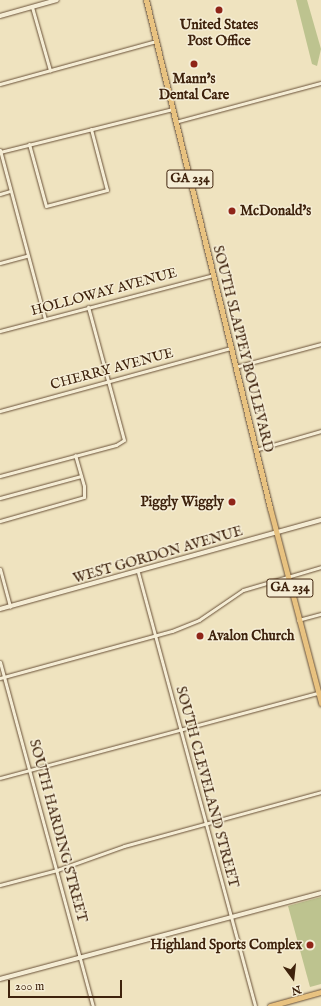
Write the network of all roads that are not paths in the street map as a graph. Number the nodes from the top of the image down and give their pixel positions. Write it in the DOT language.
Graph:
graph roads {
  1 [pos="57,0"];
  2 [pos="146,0"];
  3 [pos="32,7"];
  4 [pos="0,16"];
  5 [pos="156,41"];
  6 [pos="50,70"];
  7 [pos="321,83"];
  8 [pos="0,84"];
  9 [pos="172,109"];
  10 [pos="176,122"];
  11 [pos="91,129"];
  12 [pos="30,144"];
  13 [pos="0,152"];
  14 [pos="10,191"];
  15 [pos="0,194"];
  16 [pos="27,256"];
  17 [pos="0,263"];
  18 [pos="213,275"];
  19 [pos="88,307"];
  20 [pos="45,319"];
  21 [pos="0,331"];
  22 [pos="321,344"];
  23 [pos="231,348"];
  24 [pos="235,367"];
  25 [pos="108,381"];
  26 [pos="0,411"];
  27 [pos="321,431"];
  28 [pos="256,450"];
  29 [pos="75,455"];
  30 [pos="0,476"];
  31 [pos="81,476"];
  32 [pos="0,498"];
  33 [pos="321,520"];
  34 [pos="0,521"];
  35 [pos="276,533"];
  36 [pos="321,567"];
  37 [pos="0,569"];
  38 [pos="138,572"];
  39 [pos="287,576"];
  40 [pos="10,607"];
  41 [pos="0,610"];
  42 [pos="321,614"];
  43 [pos="298,620"];
  44 [pos="156,636"];
  45 [pos="0,662"];
  46 [pos="4,677"];
  47 [pos="0,678"];
  48 [pos="318,693"];
  49 [pos="321,703"];
  50 [pos="180,730"];
  51 [pos="30,769"];
  52 [pos="0,778"];
  53 [pos="321,792"];
  54 [pos="204,823"];
  55 [pos="57,870"];
  56 [pos="0,885"];
  57 [pos="321,892"];
  58 [pos="231,917"];
  59 [pos="80,958"];
  60 [pos="0,979"];
  61 [pos="321,992"];
  62 [pos="93,1006"];
  63 [pos="256,1006"];
  64 [pos="270,1006"];
  1 -- 3 [label="street"];
  2 -- 5 [label="main road, SOUTH SLAPPEY BOULEVARD / GA 234"];
  3 -- 4 [label="street"];
  3 -- 6 [label="street"];
  5 -- 6 [label="street"];
  5 -- 9 [label="main road, SOUTH SLAPPEY BOULEVARD / GA 234"];
  6 -- 8 [label="street"];
  7 -- 10 [label="street"];
  9 -- 10 [label="main road, SOUTH SLAPPEY BOULEVARD / GA 234"];
  9 -- 11 [label="street"];
  10 -- 18 [label="main road, SOUTH SLAPPEY BOULEVARD / GA 234"];
  11 -- 12 [label="street"];
  11 -- 12 [label="street"];
  12 -- 13 [label="street"];
  13 -- 14 [label="street"];
  14 -- 15 [label="street"];
  14 -- 16 [label="street"];
  16 -- 17 [label="street"];
  16 -- 20 [label="street"];
  18 -- 19 [label="street, HOLLOWAY AVENUE"];
  18 -- 23 [label="main road, SOUTH SLAPPEY BOULEVARD / GA 234"];
  19 -- 20 [label="street, HOLLOWAY AVENUE"];
  19 -- 25 [label="street"];
  20 -- 21 [label="street, HOLLOWAY AVENUE"];
  22 -- 24 [label="street"];
  23 -- 24 [label="main road, SOUTH SLAPPEY BOULEVARD / GA 234"];
  23 -- 25 [label="street, CHERRY AVENUE"];
  24 -- 28 [label="main road, SOUTH SLAPPEY BOULEVARD / GA 234"];
  25 -- 26 [label="street, CHERRY AVENUE"];
  25 -- 29 [label="street"];
  27 -- 28 [label="street"];
  28 -- 35 [label="main road, SOUTH SLAPPEY BOULEVARD / GA 234"];
  29 -- 30 [label="street"];
  29 -- 31 [label="street"];
  31 -- 32 [label="street"];
  31 -- 34 [label="street"];
  33 -- 35 [label="street, WEST GORDON AVENUE"];
  35 -- 38 [label="street, WEST GORDON AVENUE"];
  35 -- 39 [label="main road, SOUTH SLAPPEY BOULEVARD / GA 234"];
  36 -- 39 [label="street"];
  37 -- 40 [label="street"];
  38 -- 40 [label="street, WEST GORDON AVENUE"];
  38 -- 44 [label="street, SOUTH CLEVELAND STREET"];
  39 -- 43 [label="main road, SOUTH SLAPPEY BOULEVARD / GA 234"];
  39 -- 44 [label="street"];
  40 -- 41 [label="street, WEST GORDON AVENUE"];
  42 -- 43 [label="street"];
  43 -- 48 [label="main road, SOUTH SLAPPEY BOULEVARD / GA 234"];
  44 -- 46 [label="street"];
  44 -- 50 [label="street, SOUTH CLEVELAND STREET"];
  45 -- 46 [label="street, SOUTH HARDING STREET"];
  46 -- 47 [label="street"];
  46 -- 51 [label="street, SOUTH HARDING STREET"];
  48 -- 49 [label="main road, SOUTH SLAPPEY BOULEVARD / GA 234"];
  48 -- 50 [label="street"];
  50 -- 51 [label="street"];
  50 -- 54 [label="street, SOUTH CLEVELAND STREET"];
  51 -- 52 [label="street"];
  51 -- 55 [label="street, SOUTH HARDING STREET"];
  53 -- 54 [label="street"];
  54 -- 55 [label="street"];
  54 -- 58 [label="street, SOUTH CLEVELAND STREET"];
  55 -- 56 [label="street"];
  55 -- 59 [label="street, SOUTH HARDING STREET"];
  57 -- 58 [label="street"];
  58 -- 59 [label="street"];
  58 -- 63 [label="street, SOUTH CLEVELAND STREET"];
  59 -- 60 [label="street"];
  59 -- 62 [label="street, SOUTH HARDING STREET"];
  61 -- 64 [label="main road"];
}
